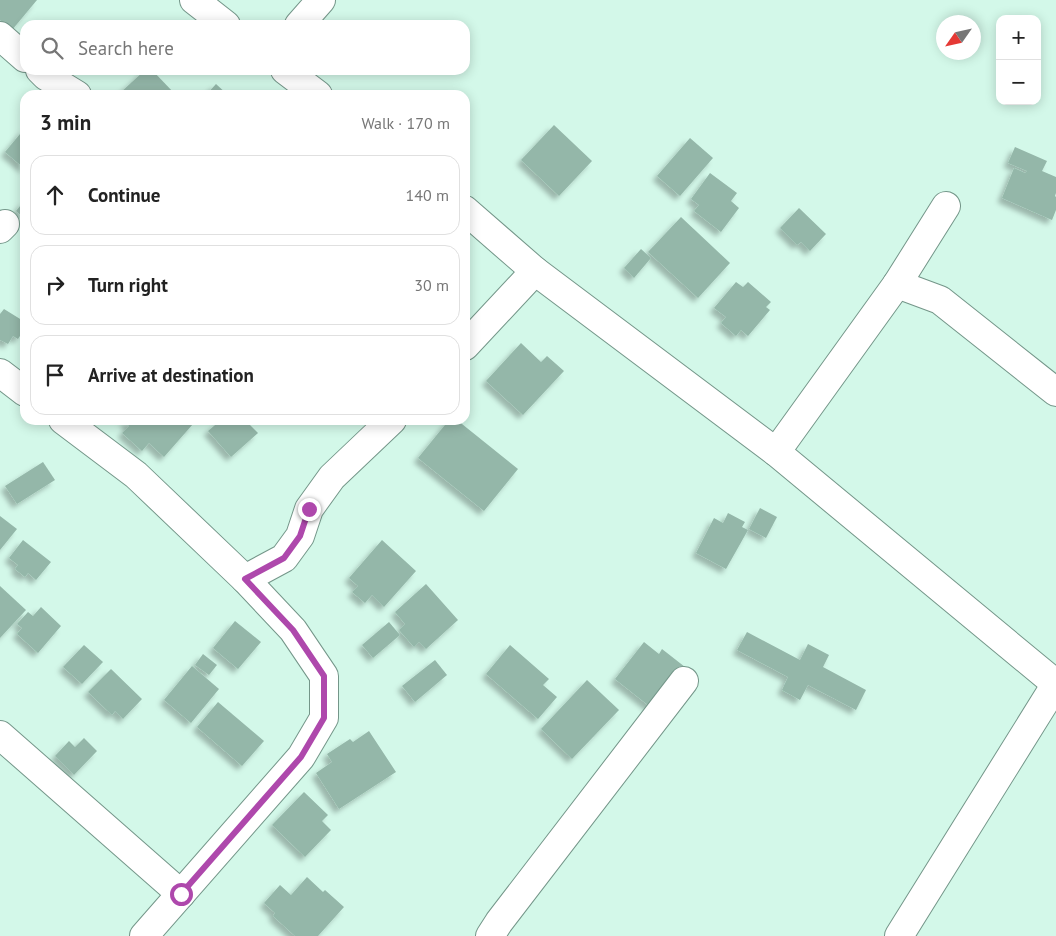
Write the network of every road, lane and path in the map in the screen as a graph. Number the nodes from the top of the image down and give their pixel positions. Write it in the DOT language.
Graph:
graph roads {
  1 [pos="194,0"];
  2 [pos="321,0"];
  3 [pos="220,20"];
  4 [pos="303,20"];
  5 [pos="0,36"];
  6 [pos="20,54"];
  7 [pos="45,75"];
  8 [pos="292,75"];
  9 [pos="69,90"];
  10 [pos="311,90"];
  11 [pos="946,206"];
  12 [pos="470,214"];
  13 [pos="535,272"];
  14 [pos="897,284"];
  15 [pos="470,341"];
  16 [pos="0,373"];
  17 [pos="20,388"];
  18 [pos="1056,392"];
  19 [pos="70,425"];
  20 [pos="387,425"];
  21 [pos="776,452"];
  22 [pos="245,579"];
  23 [pos="684,681"];
  24 [pos="1056,684"];
  25 [pos="0,735"];
  26 [pos="181,894"];
  27 [pos="144,936"];
  28 [pos="490,936"];
  29 [pos="899,936"];
  1 -- 3 [label="street"];
  2 -- 4 [label="street"];
  5 -- 6 [label="street"];
  7 -- 9 [label="street"];
  8 -- 10 [label="street"];
  11 -- 14 [label="street"];
  12 -- 13 [label="street"];
  13 -- 15 [label="street"];
  13 -- 21 [label="street"];
  14 -- 18 [label="street"];
  14 -- 21 [label="street"];
  16 -- 17 [label="street"];
  19 -- 22 [label="street"];
  20 -- 22 [label="street"];
  21 -- 24 [label="street"];
  22 -- 26 [label="street"];
  23 -- 28 [label="street"];
  24 -- 29 [label="street"];
  25 -- 26 [label="street"];
  26 -- 27 [label="street"];
}
